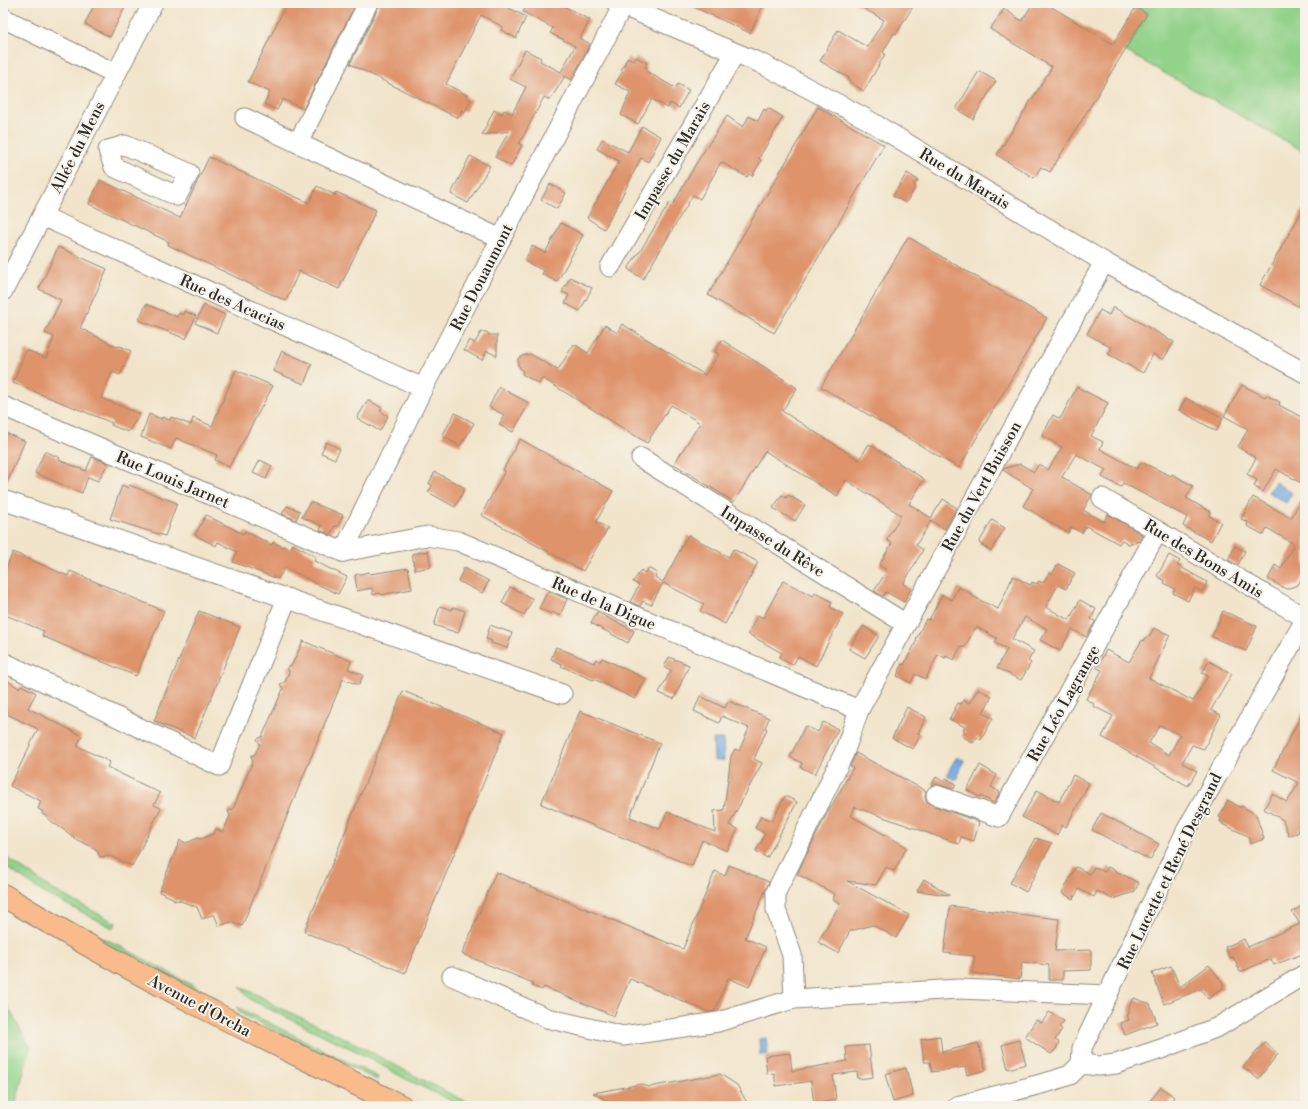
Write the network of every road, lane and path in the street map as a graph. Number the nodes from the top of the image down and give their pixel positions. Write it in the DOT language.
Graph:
graph roads {
  1 [pos="153,3"];
  2 [pos="368,3"];
  3 [pos="620,4"];
  4 [pos="3,18"];
  5 [pos="735,53"];
  6 [pos="116,74"];
  7 [pos="245,118"];
  8 [pos="82,137"];
  9 [pos="298,143"];
  10 [pos="108,150"];
  11 [pos="42,216"];
  12 [pos="501,239"];
  13 [pos="1104,262"];
  14 [pos="610,267"];
  15 [pos="3,291"];
  16 [pos="1305,373"];
  17 [pos="423,388"];
  18 [pos="3,406"];
  19 [pos="640,458"];
  20 [pos="1102,498"];
  21 [pos="3,500"];
  22 [pos="1158,531"];
  23 [pos="342,552"];
  24 [pos="287,598"];
  25 [pos="1305,619"];
  26 [pos="906,624"];
  27 [pos="3,662"];
  28 [pos="562,694"];
  29 [pos="859,710"];
  30 [pos="936,795"];
  31 [pos="3,895"];
  32 [pos="1305,974"];
  33 [pos="452,976"];
  34 [pos="1108,995"];
  35 [pos="794,998"];
  36 [pos="1081,1064"];
  37 [pos="401,1106"];
  38 [pos="957,1106"];
  1 -- 6 [label="street, Allée du Mens"];
  2 -- 9 [label="street"];
  3 -- 5 [label="street, Rue du Marais"];
  3 -- 12 [label="street, Rue Douaumont"];
  4 -- 6 [label="street"];
  5 -- 13 [label="street, Rue du Marais"];
  5 -- 14 [label="street, Impasse du Marais"];
  6 -- 8 [label="street, Allée du Mens"];
  7 -- 9 [label="street"];
  8 -- 10 [label="street"];
  8 -- 11 [label="street, Allée du Mens"];
  9 -- 12 [label="street"];
  11 -- 15 [label="street, Allée du Mens"];
  11 -- 17 [label="street, Rue des Acacias"];
  12 -- 17 [label="street, Rue Douaumont"];
  13 -- 16 [label="street, Rue du Marais"];
  13 -- 26 [label="street, Rue du Vert Buisson"];
  17 -- 23 [label="street, Rue Douaumont"];
  18 -- 23 [label="street, Rue Louis Jarnet"];
  19 -- 26 [label="street, Impasse du Rêve"];
  20 -- 22 [label="street, Rue des Bons Amis"];
  21 -- 24 [label="street"];
  22 -- 25 [label="street, Rue des Bons Amis"];
  22 -- 30 [label="street, Rue Léo Lagrange"];
  23 -- 29 [label="street, Rue de la Digue"];
  24 -- 27 [label="street"];
  24 -- 28 [label="street"];
  25 -- 34 [label="street, Rue Lucette et René Desgrand"];
  26 -- 29 [label="street, Rue du Vert Buisson"];
  29 -- 35 [label="street, Rue du Vert Buisson"];
  31 -- 37 [label="main road, Avenue d'Orcha"];
  32 -- 36 [label="street"];
  33 -- 35 [label="street"];
  34 -- 35 [label="street"];
  34 -- 36 [label="street, Rue Lucette et René Desgrand"];
  36 -- 38 [label="street"];
}
